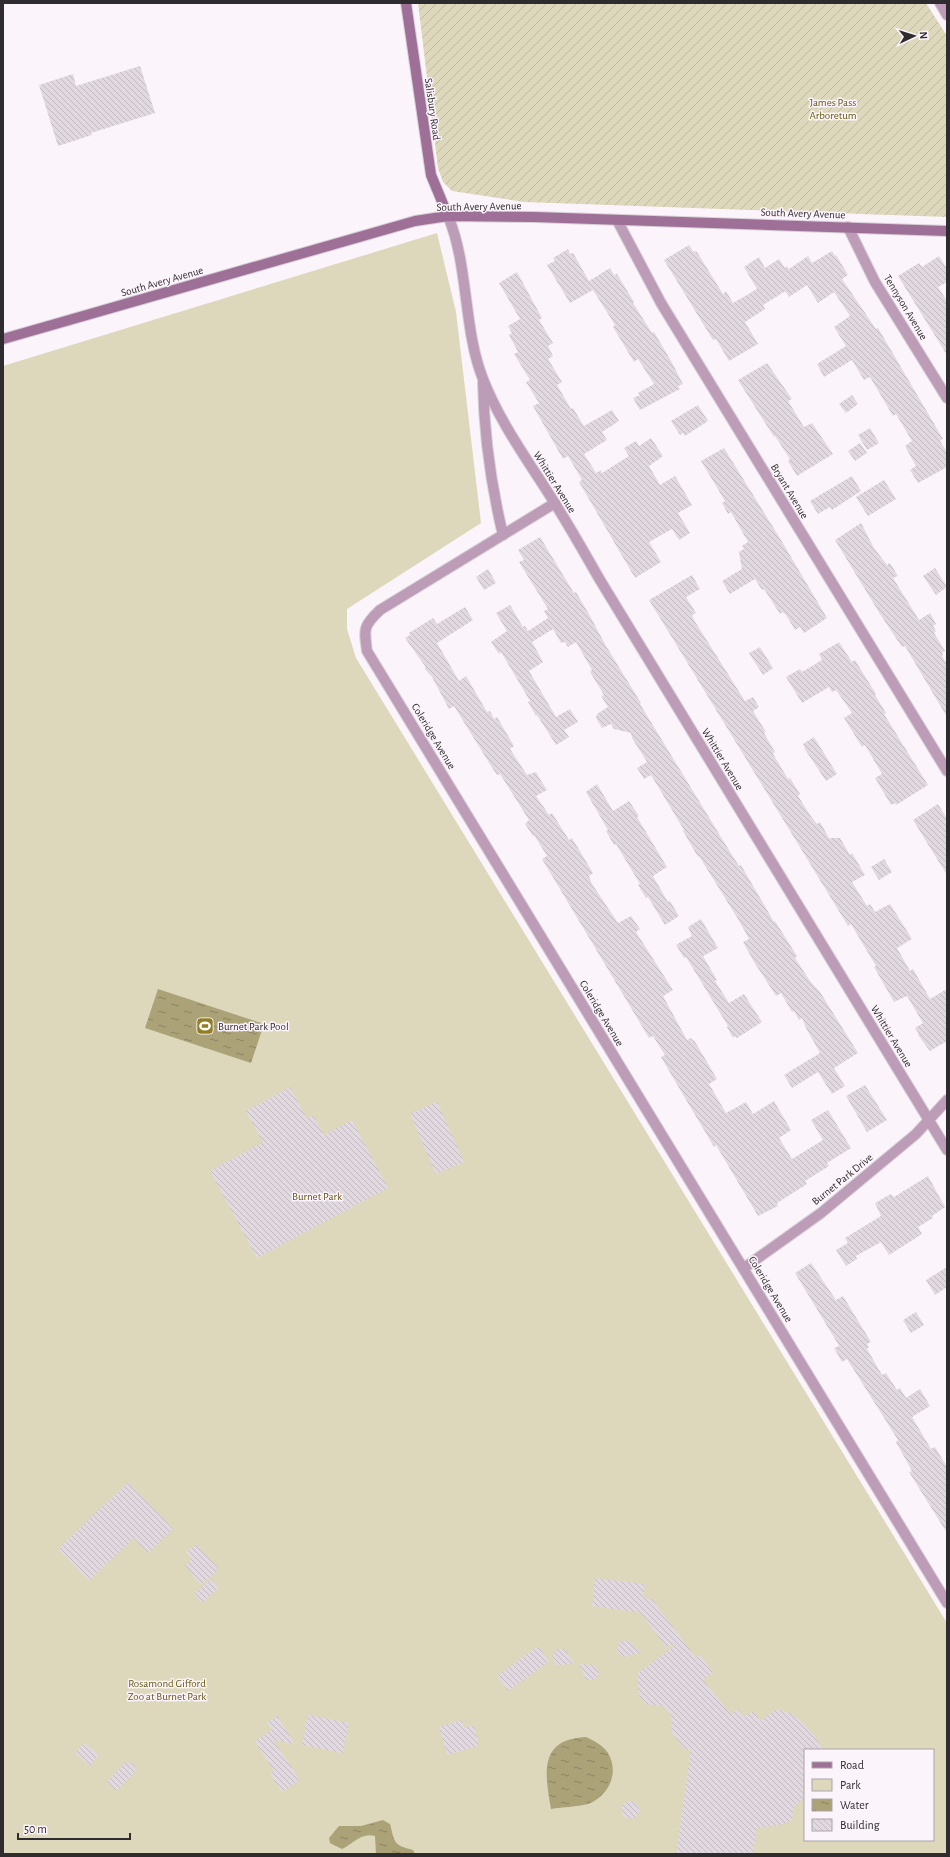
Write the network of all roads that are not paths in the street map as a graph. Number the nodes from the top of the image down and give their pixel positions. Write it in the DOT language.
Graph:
graph roads {
  1 [pos="406,3"];
  2 [pos="940,3"];
  3 [pos="947,15"];
  4 [pos="448,216"];
  5 [pos="617,220"];
  6 [pos="848,226"];
  7 [pos="947,231"];
  8 [pos="3,339"];
  9 [pos="482,379"];
  10 [pos="947,398"];
  11 [pos="555,503"];
  12 [pos="503,535"];
  13 [pos="947,771"];
  14 [pos="947,1100"];
  15 [pos="929,1120"];
  16 [pos="947,1150"];
  17 [pos="744,1268"];
  18 [pos="947,1603"];
  1 -- 4 [label="street, Salisbury Road"];
  2 -- 3 [label="street"];
  4 -- 5 [label="street, South Avery Avenue"];
  4 -- 8 [label="street, South Avery Avenue"];
  4 -- 9 [label="street, Whittier Avenue"];
  5 -- 6 [label="street, South Avery Avenue"];
  5 -- 13 [label="street, Bryant Avenue"];
  6 -- 7 [label="street, South Avery Avenue"];
  6 -- 10 [label="street, Tennyson Avenue"];
  9 -- 11 [label="street, Whittier Avenue"];
  9 -- 12 [label="street, Whittier Avenue"];
  11 -- 12 [label="street, Coleridge Avenue"];
  11 -- 15 [label="street, Whittier Avenue"];
  12 -- 17 [label="street, Coleridge Avenue"];
  14 -- 15 [label="street, Burnet Park Drive"];
  15 -- 16 [label="street, Whittier Avenue"];
  15 -- 17 [label="street, Burnet Park Drive"];
  17 -- 18 [label="street, Coleridge Avenue"];
}
